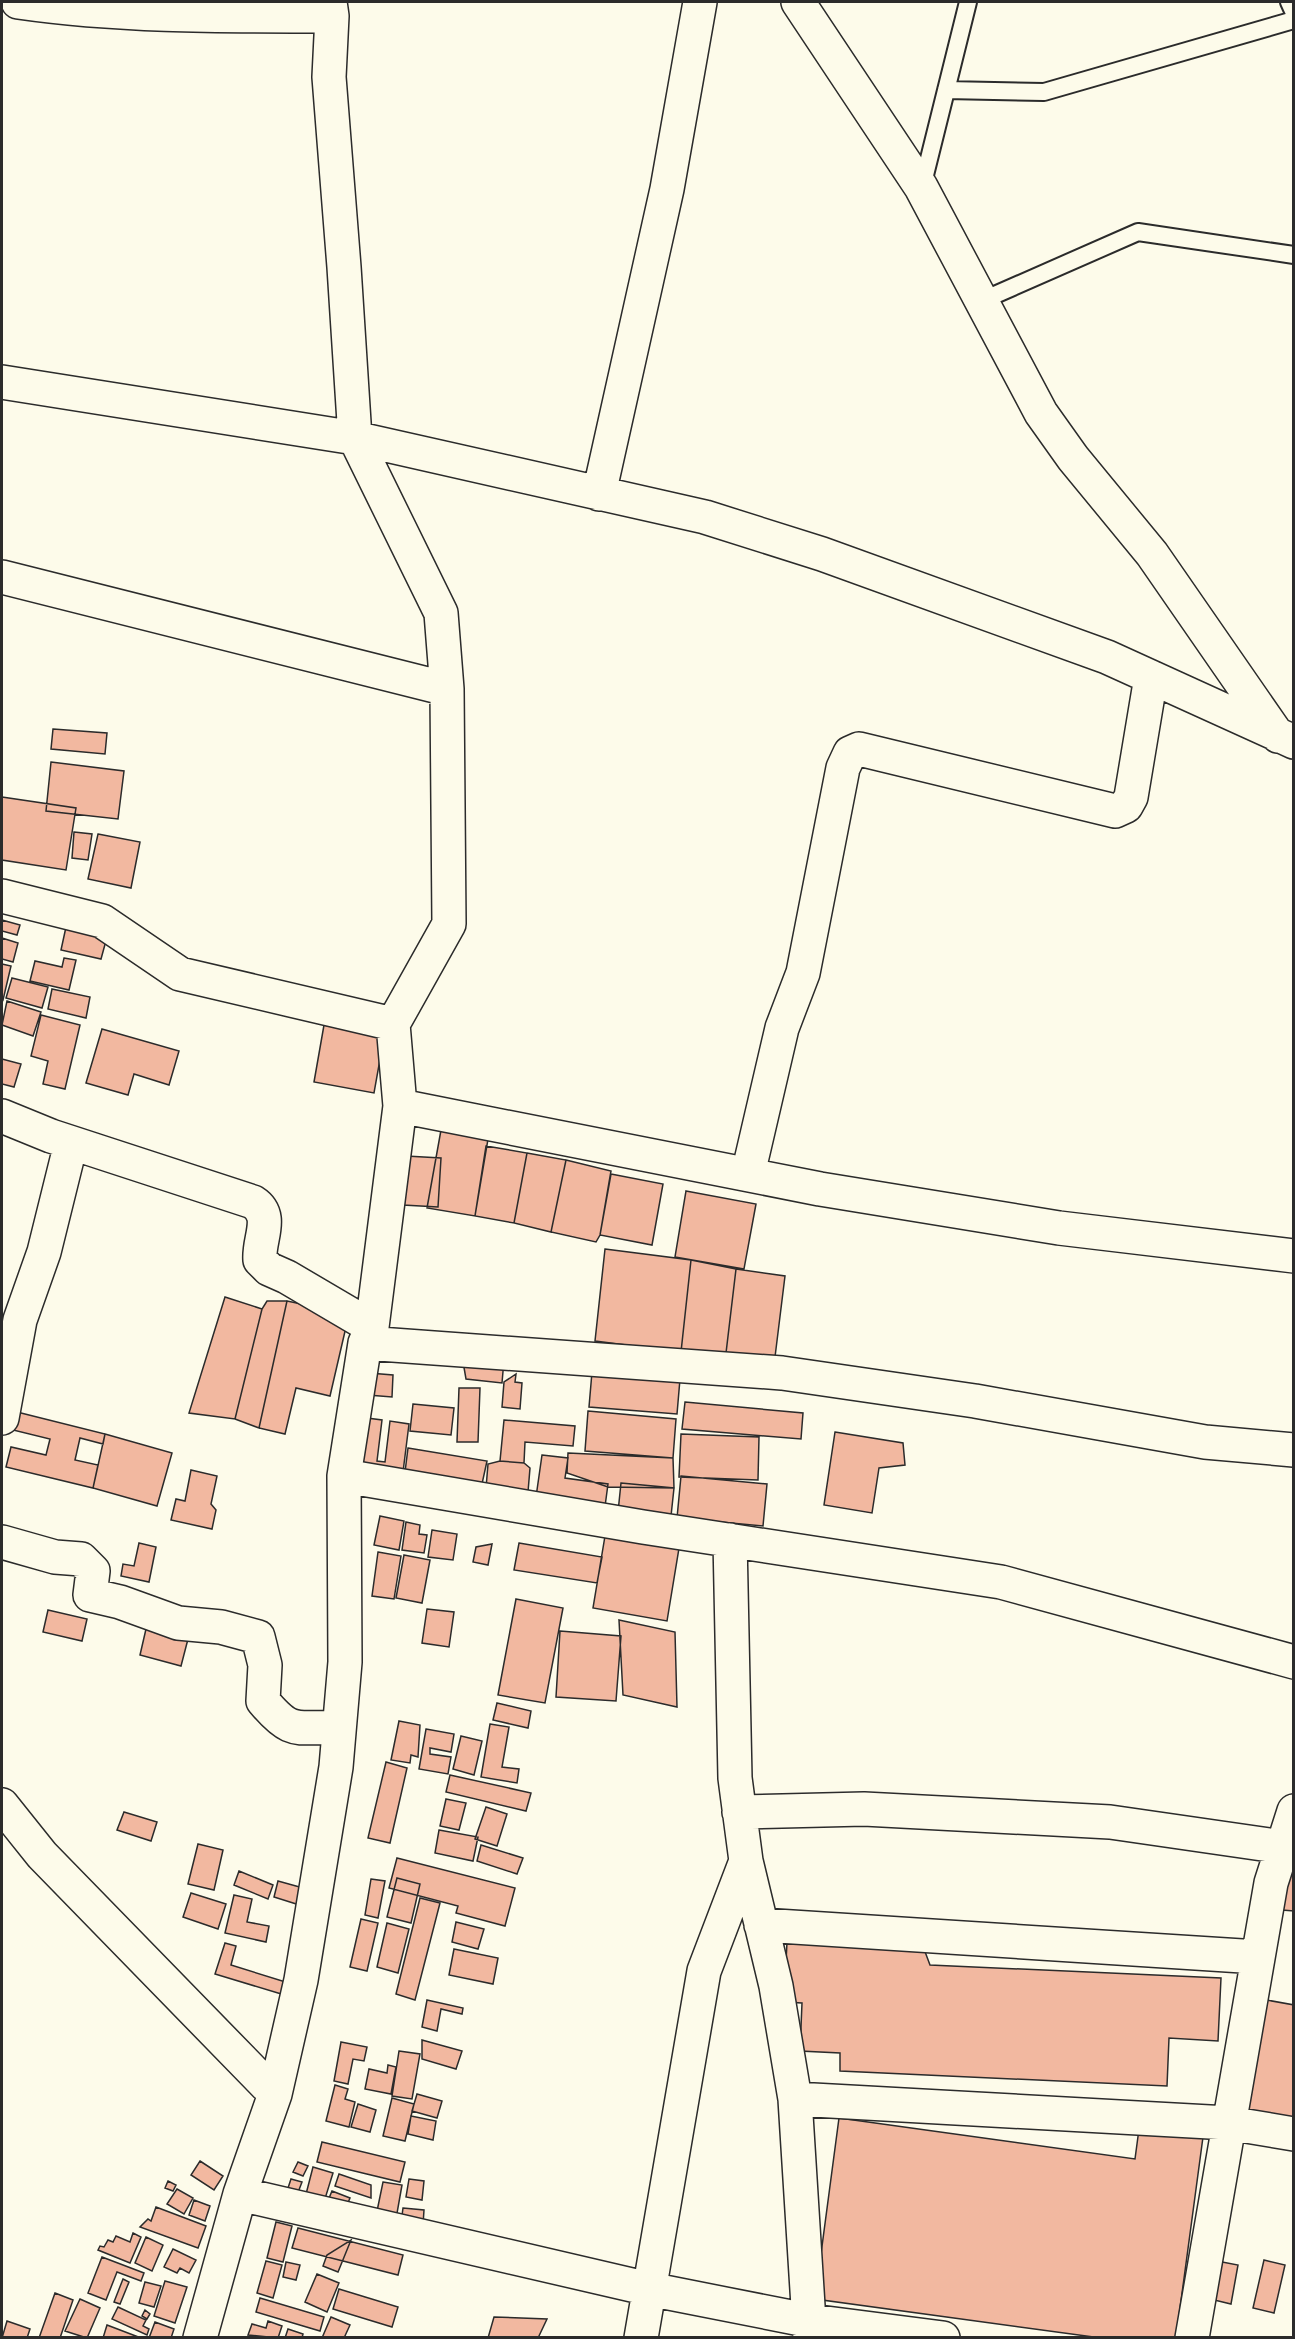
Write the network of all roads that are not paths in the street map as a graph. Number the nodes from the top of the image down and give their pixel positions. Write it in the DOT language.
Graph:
graph roads {
  1 [pos="18,2"];
  2 [pos="700,2"];
  3 [pos="798,2"];
  4 [pos="968,2"];
  5 [pos="1289,2"];
  6 [pos="331,9"];
  7 [pos="1293,13"];
  8 [pos="1293,20"];
  9 [pos="946,90"];
  10 [pos="921,188"];
  11 [pos="1293,255"];
  12 [pos="981,301"];
  13 [pos="2,382"];
  14 [pos="355,438"];
  15 [pos="598,494"];
  16 [pos="2,577"];
  17 [pos="1151,677"];
  18 [pos="447,689"];
  19 [pos="1286,740"];
  20 [pos="2,896"];
  21 [pos="393,1024"];
  22 [pos="400,1106"];
  23 [pos="2,1116"];
  24 [pos="71,1143"];
  25 [pos="748,1174"];
  26 [pos="1293,1256"];
  27 [pos="368,1335"];
  28 [pos="2,1418"];
  29 [pos="1293,1450"];
  30 [pos="344,1476"];
  31 [pos="730,1540"];
  32 [pos="2,1542"];
  33 [pos="1293,1662"];
  34 [pos="339,1728"];
  35 [pos="2,1805"];
  36 [pos="1293,1811"];
  37 [pos="739,1812"];
  38 [pos="1283,1847"];
  39 [pos="746,1861"];
  40 [pos="761,1925"];
  41 [pos="1258,1958"];
  42 [pos="275,2094"];
  43 [pos="795,2099"];
  44 [pos="1228,2124"];
  45 [pos="1293,2134"];
  46 [pos="240,2194"];
  47 [pos="649,2289"];
  48 [pos="810,2329"];
  49 [pos="200,2337"];
  50 [pos="641,2337"];
  51 [pos="943,2337"];
  52 [pos="1192,2337"];
  1 -- 6 [label="street"];
  2 -- 15 [label="street"];
  3 -- 10 [label="street"];
  4 -- 9 [label="lane"];
  5 -- 7 [label="lane"];
  6 -- 14 [label="street"];
  8 -- 9 [label="lane"];
  9 -- 10 [label="lane"];
  10 -- 12 [label="street"];
  11 -- 12 [label="lane"];
  12 -- 19 [label="street"];
  13 -- 14 [label="street"];
  14 -- 15 [label="street"];
  14 -- 18 [label="street"];
  15 -- 17 [label="street"];
  16 -- 18 [label="street"];
  17 -- 19 [label="street"];
  17 -- 25 [label="street"];
  18 -- 21 [label="street"];
  20 -- 21 [label="street"];
  21 -- 22 [label="street"];
  22 -- 25 [label="street"];
  22 -- 27 [label="street"];
  23 -- 24 [label="street"];
  24 -- 27 [label="street"];
  24 -- 28 [label="street"];
  25 -- 26 [label="street"];
  27 -- 29 [label="street"];
  27 -- 30 [label="street"];
  30 -- 31 [label="street"];
  30 -- 34 [label="street"];
  31 -- 33 [label="street"];
  31 -- 37 [label="street"];
  32 -- 34 [label="street"];
  34 -- 42 [label="street"];
  35 -- 42 [label="street"];
  36 -- 38 [label="street"];
  37 -- 38 [label="street"];
  37 -- 39 [label="street"];
  38 -- 41 [label="street"];
  39 -- 40 [label="street"];
  39 -- 47 [label="street"];
  40 -- 41 [label="street"];
  40 -- 43 [label="street"];
  41 -- 44 [label="street"];
  42 -- 46 [label="street"];
  43 -- 44 [label="street"];
  43 -- 48 [label="street"];
  44 -- 45 [label="street"];
  44 -- 52 [label="street"];
  46 -- 47 [label="street"];
  46 -- 49 [label="street"];
  47 -- 48 [label="street"];
  47 -- 50 [label="street"];
  48 -- 51 [label="street"];
}
